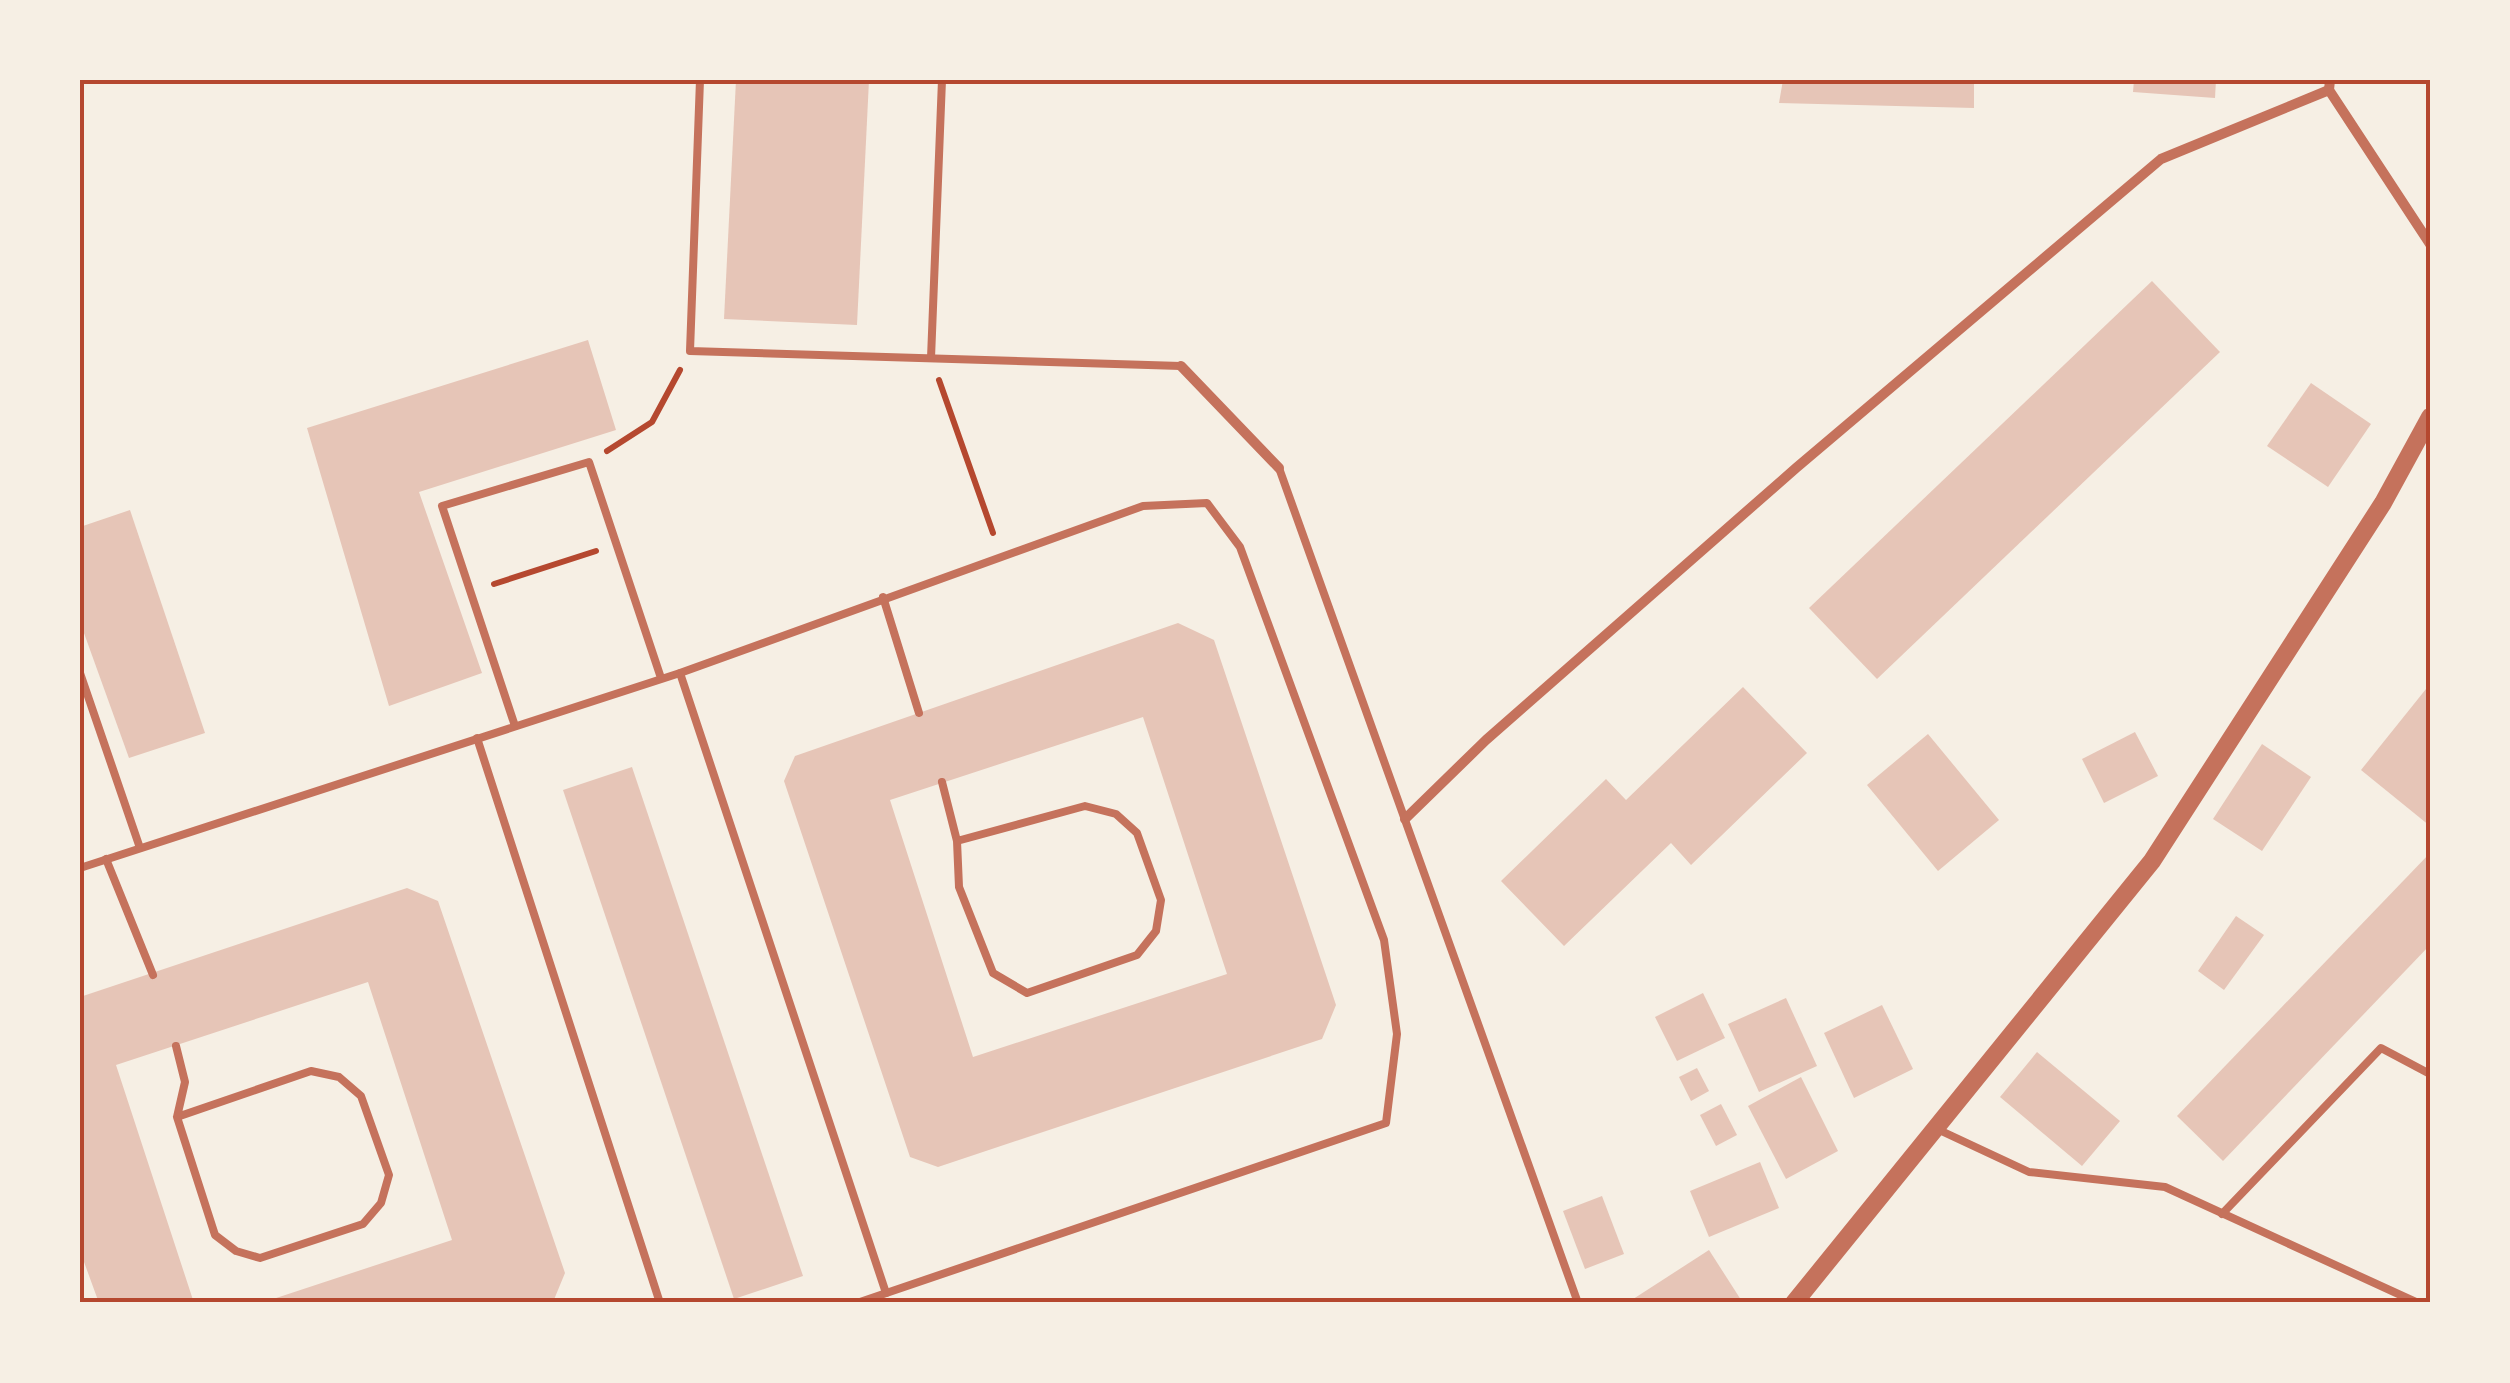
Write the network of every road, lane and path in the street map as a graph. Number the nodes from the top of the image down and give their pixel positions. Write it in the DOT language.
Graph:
graph roads {
  1 [pos="700,80"];
  2 [pos="942,80"];
  3 [pos="2330,85"];
  4 [pos="2430,244"];
  5 [pos="690,351"];
  6 [pos="931,358"];
  7 [pos="1181,366"];
  8 [pos="2430,417"];
  9 [pos="589,462"];
  10 [pos="1279,468"];
  11 [pos="617,544"];
  12 [pos="1002,558"];
  13 [pos="470,591"];
  14 [pos="883,597"];
  15 [pos="680,672"];
  16 [pos="80,673"];
  17 [pos="661,678"];
  18 [pos="919,713"];
  19 [pos="516,726"];
  20 [pos="477,738"];
  21 [pos="942,782"];
  22 [pos="1405,819"];
  23 [pos="957,841"];
  24 [pos="140,848"];
  25 [pos="106,859"];
  26 [pos="80,868"];
  27 [pos="154,975"];
  28 [pos="176,1046"];
  29 [pos="2430,1074"];
  30 [pos="178,1116"];
  31 [pos="1937,1129"];
  32 [pos="2222,1214"];
  33 [pos="886,1293"];
  34 [pos="660,1303"];
  35 [pos="857,1303"];
  36 [pos="1578,1303"];
  37 [pos="1794,1303"];
  38 [pos="2418,1303"];
  1 -- 5 [label="lane"];
  2 -- 6 [label="lane"];
  3 -- 4 [label="street"];
  3 -- 22 [label="street"];
  5 -- 6 [label="lane"];
  5 -- 9 [label="path"];
  6 -- 7 [label="lane"];
  6 -- 12 [label="path"];
  7 -- 10 [label="street"];
  8 -- 31 [label="street"];
  9 -- 11 [label="lane"];
  9 -- 13 [label="lane"];
  10 -- 22 [label="lane"];
  11 -- 13 [label="path"];
  11 -- 17 [label="lane"];
  12 -- 14 [label="lane"];
  12 -- 33 [label="lane"];
  13 -- 19 [label="lane"];
  14 -- 15 [label="lane"];
  14 -- 18 [label="lane"];
  15 -- 17 [label="lane"];
  15 -- 33 [label="lane"];
  16 -- 24 [label="lane"];
  17 -- 19 [label="lane"];
  19 -- 20 [label="lane"];
  20 -- 24 [label="lane"];
  20 -- 34 [label="lane"];
  21 -- 23 [label="lane"];
  22 -- 36 [label="lane"];
  23 -- 23 [label="lane"];
  24 -- 25 [label="lane"];
  25 -- 26 [label="lane"];
  25 -- 27 [label="lane"];
  28 -- 30 [label="lane"];
  29 -- 32 [label="lane"];
  30 -- 30 [label="lane"];
  31 -- 32 [label="lane"];
  31 -- 37 [label="street"];
  32 -- 38 [label="lane"];
  33 -- 35 [label="lane"];
}
